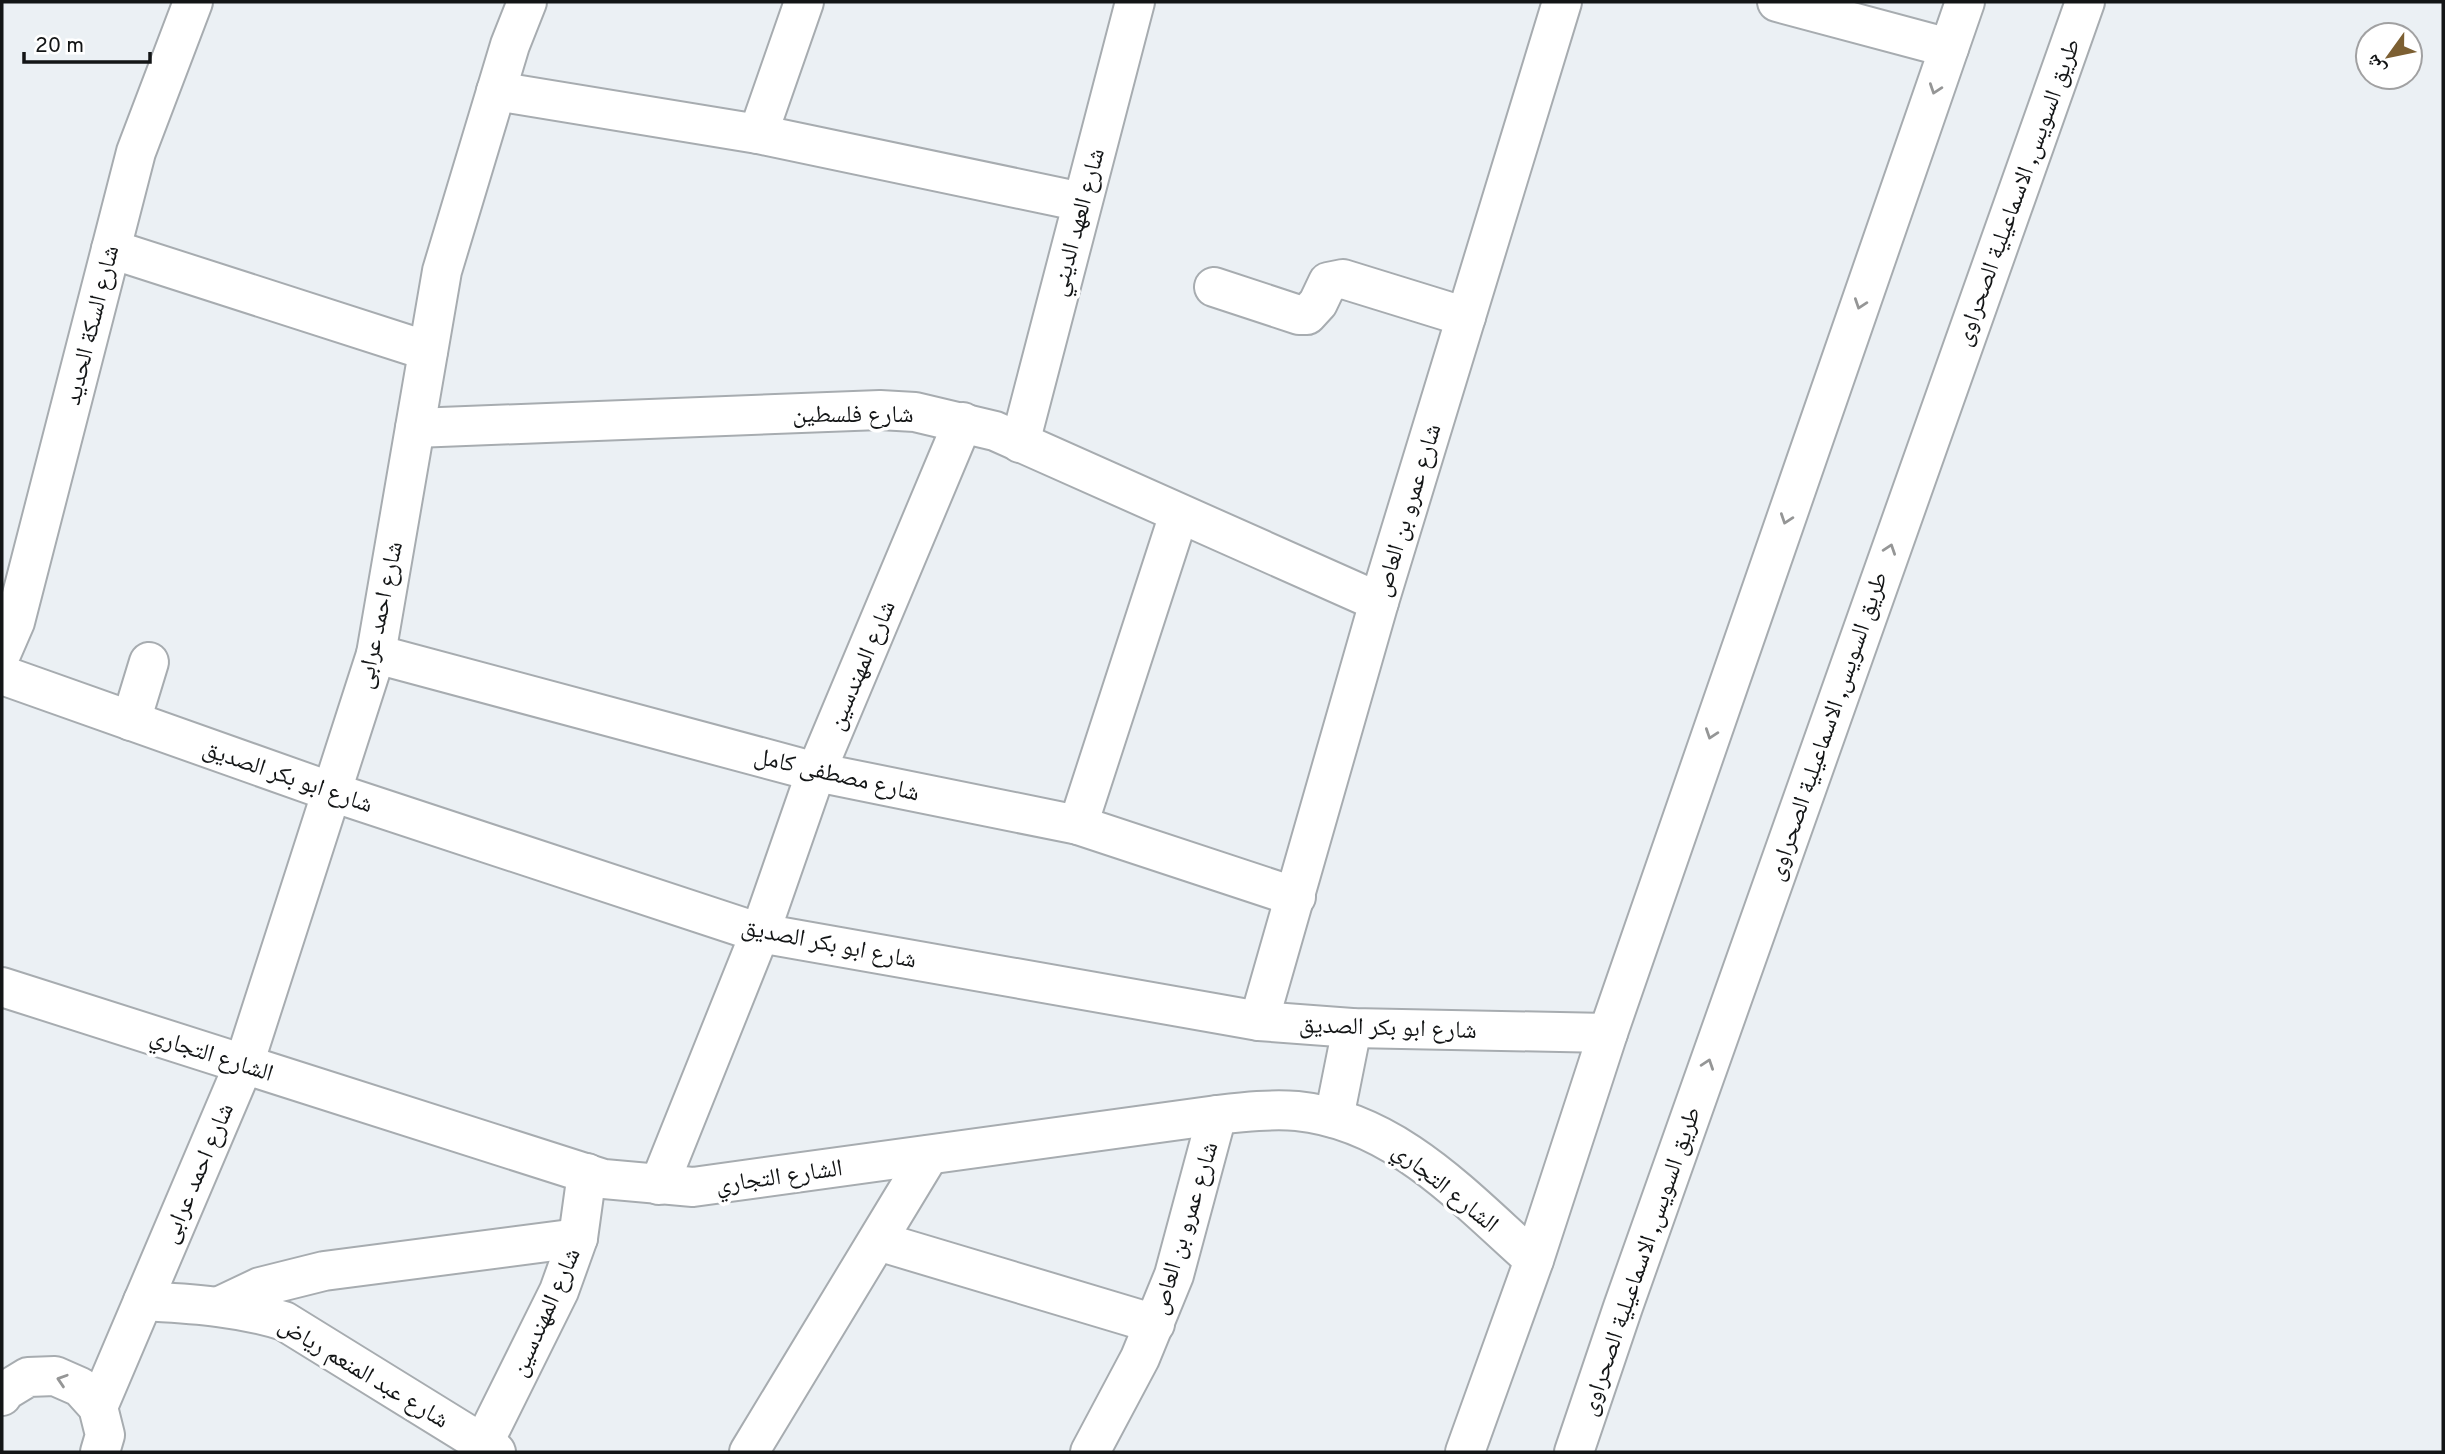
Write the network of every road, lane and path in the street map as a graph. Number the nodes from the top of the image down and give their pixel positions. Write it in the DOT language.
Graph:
graph roads {
  1 [pos="193,2"];
  2 [pos="527,2"];
  3 [pos="804,2"];
  4 [pos="1135,2"];
  5 [pos="1562,2"];
  6 [pos="1777,2"];
  7 [pos="1965,2"];
  8 [pos="2085,2"];
  9 [pos="1949,48"];
  10 [pos="496,91"];
  11 [pos="758,134"];
  12 [pos="1082,202"];
  13 [pos="111,249"];
  14 [pos="1213,287"];
  15 [pos="1466,317"];
  16 [pos="428,351"];
  17 [pos="963,422"];
  18 [pos="415,428"];
  19 [pos="1020,443"];
  20 [pos="1179,514"];
  21 [pos="1379,602"];
  22 [pos="2,652"];
  23 [pos="376,654"];
  24 [pos="149,662"];
  25 [pos="2,675"];
  26 [pos="131,721"];
  27 [pos="816,772"];
  28 [pos="331,792"];
  29 [pos="1078,825"];
  30 [pos="1296,897"];
  31 [pos="760,933"];
  32 [pos="2,987"];
  33 [pos="1259,1021"];
  34 [pos="1352,1028"];
  35 [pos="1608,1033"];
  36 [pos="244,1064"];
  37 [pos="1217,1115"];
  38 [pos="1334,1118"];
  39 [pos="929,1155"];
  40 [pos="587,1173"];
  41 [pos="659,1185"];
  42 [pos="578,1238"];
  43 [pos="878,1241"];
  44 [pos="1534,1260"];
  45 [pos="143,1301"];
  46 [pos="220,1306"];
  47 [pos="1155,1324"];
  48 [pos="2,1396"];
  49 [pos="98,1407"];
  50 [pos="489,1448"];
  51 [pos="100,1452"];
  52 [pos="749,1452"];
  53 [pos="1090,1452"];
  54 [pos="1465,1452"];
  55 [pos="1574,1452"];
  1 -- 13 [label="main road, شارع السكة الحديد"];
  2 -- 10 [label="main road, شارع احمد عرابى"];
  3 -- 11 [label="main road"];
  4 -- 12 [label="main road, شارع العهد الديني"];
  5 -- 15 [label="main road, شارع عمرو بن العاص"];
  6 -- 9 [label="main road"];
  7 -- 9 [label="main road"];
  55 -- 8 [label="main road, طريق السويس, الاسماعيلية الصحراوى, one-way"];
  9 -- 35 [label="main road, one-way"];
  10 -- 11 [label="main road"];
  10 -- 16 [label="main road, شارع احمد عرابى"];
  11 -- 12 [label="main road"];
  12 -- 19 [label="main road, شارع العهد الديني"];
  13 -- 16 [label="main road"];
  13 -- 22 [label="main road, شارع السكة الحديد"];
  14 -- 15 [label="main road"];
  15 -- 21 [label="main road, شارع عمرو بن العاص"];
  16 -- 18 [label="main road, شارع احمد عرابى"];
  17 -- 18 [label="main road, شارع فلسطين"];
  17 -- 19 [label="main road, شارع فلسطين"];
  17 -- 27 [label="main road, شارع المهندسين"];
  18 -- 23 [label="main road, شارع احمد عرابى"];
  19 -- 20 [label="main road, شارع فلسطين"];
  20 -- 21 [label="main road, شارع فلسطين"];
  20 -- 29 [label="main road"];
  21 -- 30 [label="main road, شارع عمرو بن العاص"];
  23 -- 27 [label="main road, شارع مصطفى كامل"];
  23 -- 28 [label="main road, شارع احمد عرابى"];
  24 -- 26 [label="main road"];
  25 -- 26 [label="main road, شارع ابو بكر الصديق"];
  26 -- 28 [label="main road, شارع ابو بكر الصديق"];
  27 -- 29 [label="main road, شارع مصطفى كامل"];
  27 -- 31 [label="main road, شارع المهندسين"];
  28 -- 31 [label="main road, شارع ابو بكر الصديق"];
  28 -- 36 [label="main road, شارع احمد عرابى"];
  29 -- 30 [label="main road, شارع مصطفى كامل"];
  30 -- 33 [label="main road, شارع عمرو بن العاص"];
  31 -- 33 [label="main road, شارع ابو بكر الصديق"];
  31 -- 41 [label="main road, شارع المهندسين"];
  32 -- 36 [label="main road, الشارع التجاري"];
  33 -- 34 [label="main road, شارع ابو بكر الصديق"];
  34 -- 35 [label="main road, شارع ابو بكر الصديق"];
  34 -- 38 [label="main road"];
  35 -- 44 [label="main road"];
  36 -- 40 [label="main road, الشارع التجاري"];
  36 -- 45 [label="main road, شارع احمد عرابى"];
  37 -- 38 [label="main road, الشارع التجاري"];
  37 -- 39 [label="main road, الشارع التجاري"];
  37 -- 47 [label="main road, شارع عمرو بن العاص"];
  38 -- 44 [label="main road, الشارع التجاري"];
  39 -- 41 [label="main road, الشارع التجاري"];
  39 -- 43 [label="main road"];
  40 -- 41 [label="main road, الشارع التجاري"];
  40 -- 42 [label="main road, شارع المهندسين"];
  42 -- 46 [label="main road"];
  42 -- 50 [label="main road, شارع المهندسين"];
  43 -- 47 [label="main road"];
  43 -- 52 [label="main road"];
  44 -- 54 [label="main road"];
  45 -- 46 [label="main road, شارع عبد المنعم رياض"];
  45 -- 49 [label="main road, شارع احمد عرابى"];
  46 -- 50 [label="main road, شارع عبد المنعم رياض"];
  47 -- 53 [label="main road, شارع عمرو بن العاص"];
  49 -- 48 [label="main road, one-way"];
  49 -- 51 [label="main road"];
}
